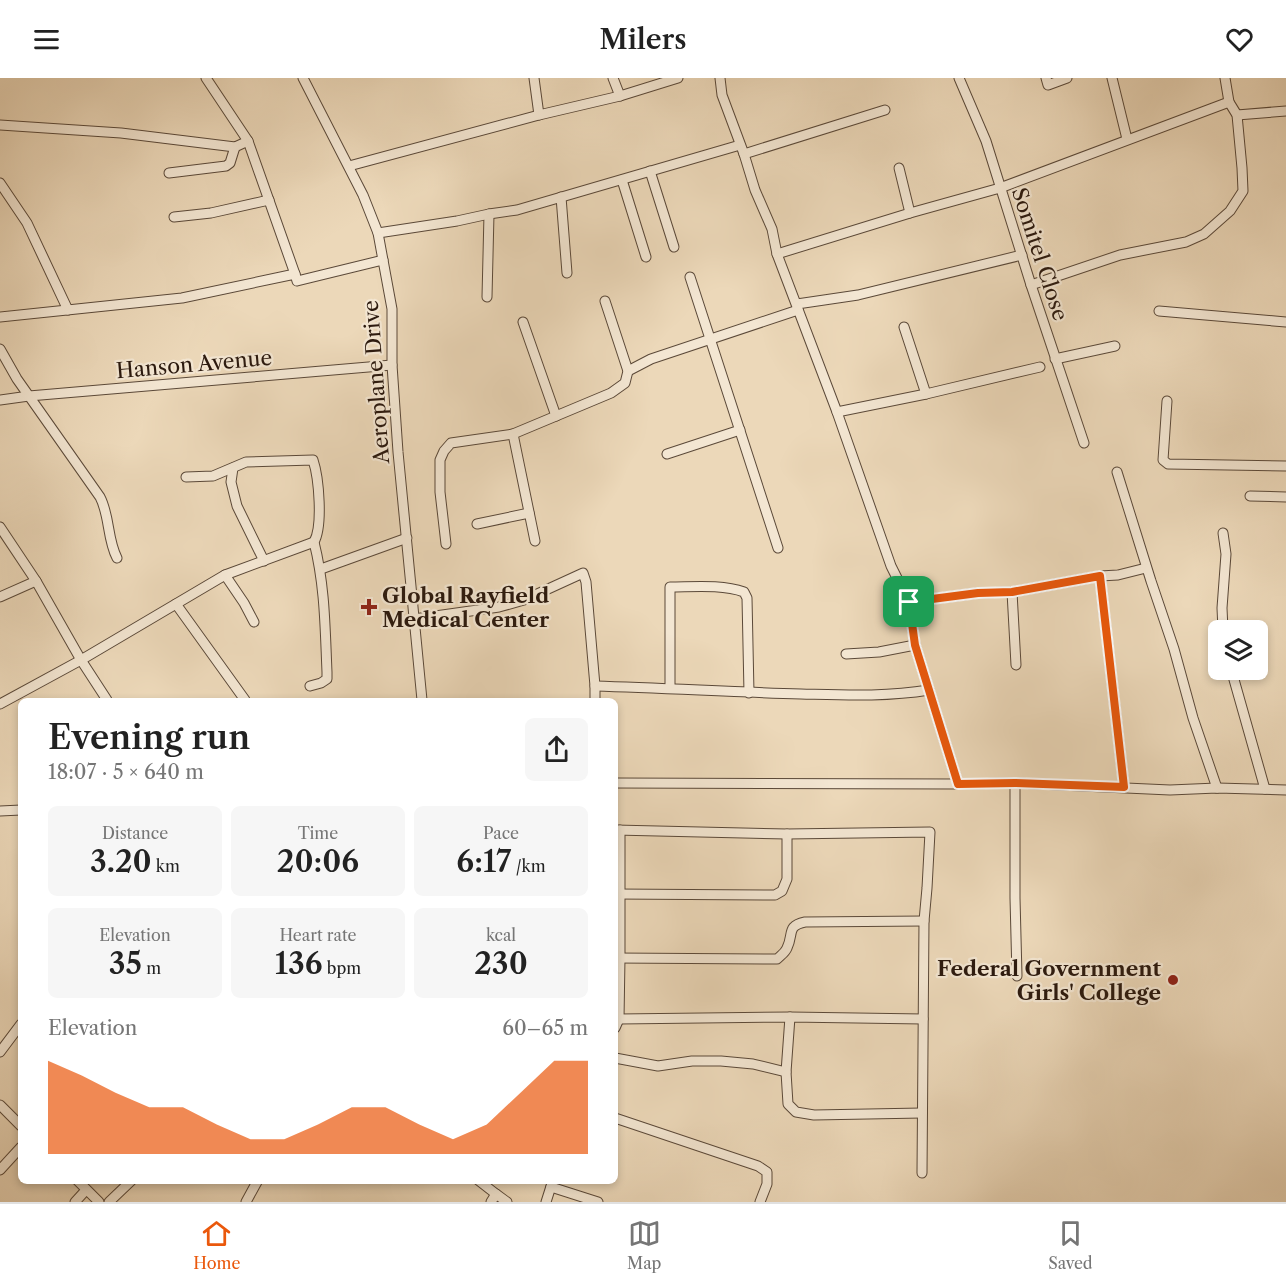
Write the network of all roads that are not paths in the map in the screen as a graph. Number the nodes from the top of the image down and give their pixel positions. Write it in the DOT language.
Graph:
graph roads {
  1 [pos="206,78"];
  2 [pos="303,78"];
  3 [pos="534,78"];
  4 [pos="613,78"];
  5 [pos="678,78"];
  6 [pos="720,78"];
  7 [pos="959,78"];
  8 [pos="1046,78"];
  9 [pos="1067,78"];
  10 [pos="1112,78"];
  11 [pos="1225,78"];
  12 [pos="620,96"];
  13 [pos="1229,102"];
  14 [pos="885,110"];
  15 [pos="1286,111"];
  16 [pos="1238,114"];
  17 [pos="539,115"];
  18 [pos="0,125"];
  19 [pos="1127,139"];
  20 [pos="248,141"];
  21 [pos="235,147"];
  22 [pos="742,150"];
  23 [pos="349,166"];
  24 [pos="899,168"];
  25 [pos="650,171"];
  26 [pos="169,173"];
  27 [pos="622,180"];
  28 [pos="0,183"];
  29 [pos="1000,188"];
  30 [pos="561,197"];
  31 [pos="269,200"];
  32 [pos="909,213"];
  33 [pos="489,214"];
  34 [pos="174,217"];
  35 [pos="378,233"];
  36 [pos="674,247"];
  37 [pos="777,254"];
  38 [pos="1022,255"];
  39 [pos="646,257"];
  40 [pos="383,260"];
  41 [pos="567,273"];
  42 [pos="295,274"];
  43 [pos="690,277"];
  44 [pos="1031,285"];
  45 [pos="487,297"];
  46 [pos="606,301"];
  47 [pos="797,307"];
  48 [pos="68,310"];
  49 [pos="1159,311"];
  50 [pos="0,317"];
  51 [pos="523,322"];
  52 [pos="1286,322"];
  53 [pos="903,327"];
  54 [pos="710,339"];
  55 [pos="1116,346"];
  56 [pos="0,349"];
  57 [pos="1056,359"];
  58 [pos="392,365"];
  59 [pos="1040,367"];
  60 [pos="628,371"];
  61 [pos="926,394"];
  62 [pos="29,396"];
  63 [pos="0,400"];
  64 [pos="1167,401"];
  65 [pos="837,412"];
  66 [pos="556,416"];
  67 [pos="740,430"];
  68 [pos="513,434"];
  69 [pos="1084,443"];
  70 [pos="667,454"];
  71 [pos="1286,466"];
  72 [pos="233,468"];
  73 [pos="1117,472"];
  74 [pos="186,477"];
  75 [pos="1250,496"];
  76 [pos="1286,497"];
  77 [pos="529,513"];
  78 [pos="477,524"];
  79 [pos="0,527"];
  80 [pos="1223,533"];
  81 [pos="3,537"];
  82 [pos="407,538"];
  83 [pos="535,541"];
  84 [pos="314,542"];
  85 [pos="446,544"];
  86 [pos="778,548"];
  87 [pos="117,558"];
  88 [pos="264,561"];
  89 [pos="1146,568"];
  90 [pos="321,569"];
  91 [pos="225,575"];
  92 [pos="1100,576"];
  93 [pos="36,580"];
  94 [pos="1012,592"];
  95 [pos="0,597"];
  96 [pos="909,602"];
  97 [pos="176,603"];
  98 [pos="414,619"];
  99 [pos="1223,620"];
  100 [pos="254,622"];
  101 [pos="915,645"];
  102 [pos="846,654"];
  103 [pos="81,660"];
  104 [pos="1016,665"];
  105 [pos="1234,680"];
  106 [pos="310,686"];
  107 [pos="596,686"];
  108 [pos="670,688"];
  109 [pos="929,690"];
  110 [pos="749,693"];
  111 [pos="106,698"];
  112 [pos="244,698"];
  113 [pos="422,698"];
  114 [pos="595,698"];
  115 [pos="0,704"];
  116 [pos="618,783"];
  117 [pos="1015,783"];
  118 [pos="958,784"];
  119 [pos="1124,787"];
  120 [pos="1217,789"];
  121 [pos="1265,789"];
  122 [pos="1286,790"];
  123 [pos="18,810"];
  124 [pos="0,811"];
  125 [pos="618,830"];
  126 [pos="787,834"];
  127 [pos="618,894"];
  128 [pos="924,921"];
  129 [pos="618,958"];
  130 [pos="1017,976"];
  131 [pos="790,1017"];
  132 [pos="923,1019"];
  133 [pos="618,1024"];
  134 [pos="18,1028"];
  135 [pos="0,1052"];
  136 [pos="618,1059"];
  137 [pos="786,1072"];
  138 [pos="0,1105"];
  139 [pos="922,1113"];
  140 [pos="618,1119"];
  141 [pos="18,1123"];
  142 [pos="18,1150"];
  143 [pos="0,1170"];
  144 [pos="922,1173"];
  145 [pos="81,1184"];
  146 [pos="128,1184"];
  147 [pos="256,1184"];
  148 [pos="481,1184"];
  149 [pos="552,1184"];
  150 [pos="86,1190"];
  151 [pos="493,1198"];
  152 [pos="75,1202"];
  153 [pos="99,1202"];
  154 [pos="109,1202"];
  155 [pos="246,1202"];
  156 [pos="507,1202"];
  157 [pos="546,1202"];
  158 [pos="598,1202"];
  159 [pos="760,1202"];
  1 -- 20 [label="street"];
  2 -- 23 [label="street, Aeroplane Drive"];
  3 -- 17 [label="street"];
  4 -- 12 [label="street"];
  5 -- 12 [label="street"];
  6 -- 22 [label="street"];
  7 -- 29 [label="street, Somitel Close"];
  8 -- 9 [label="street"];
  10 -- 19 [label="street"];
  11 -- 13 [label="street"];
  12 -- 17 [label="street"];
  13 -- 16 [label="street"];
  13 -- 19 [label="street"];
  14 -- 22 [label="street"];
  15 -- 16 [label="street"];
  16 -- 44 [label="street"];
  17 -- 23 [label="street"];
  18 -- 21 [label="street"];
  19 -- 29 [label="street"];
  20 -- 21 [label="street"];
  20 -- 31 [label="street"];
  21 -- 26 [label="street"];
  22 -- 25 [label="street"];
  22 -- 37 [label="street"];
  23 -- 35 [label="street, Aeroplane Drive"];
  24 -- 32 [label="street"];
  25 -- 27 [label="street"];
  25 -- 36 [label="street"];
  27 -- 30 [label="street"];
  27 -- 39 [label="street"];
  28 -- 48 [label="street"];
  29 -- 32 [label="street"];
  29 -- 38 [label="street, Somitel Close"];
  30 -- 33 [label="street"];
  30 -- 41 [label="street"];
  31 -- 34 [label="street"];
  31 -- 42 [label="street"];
  32 -- 37 [label="street"];
  33 -- 35 [label="street"];
  33 -- 45 [label="street"];
  35 -- 40 [label="street, Aeroplane Drive"];
  37 -- 47 [label="street"];
  38 -- 44 [label="street, Somitel Close"];
  38 -- 47 [label="street"];
  40 -- 42 [label="street"];
  40 -- 58 [label="street, Aeroplane Drive"];
  42 -- 48 [label="street"];
  43 -- 54 [label="street"];
  44 -- 57 [label="street, Somitel Close"];
  46 -- 60 [label="street"];
  47 -- 54 [label="street"];
  47 -- 65 [label="street"];
  48 -- 50 [label="street"];
  49 -- 52 [label="street"];
  51 -- 66 [label="street"];
  53 -- 61 [label="street"];
  54 -- 60 [label="street"];
  54 -- 67 [label="street"];
  55 -- 57 [label="street"];
  56 -- 62 [label="street"];
  57 -- 69 [label="street, Somitel Close"];
  58 -- 62 [label="street, Hanson Avenue"];
  58 -- 82 [label="street, Aeroplane Drive"];
  59 -- 61 [label="street"];
  60 -- 66 [label="street"];
  61 -- 65 [label="street"];
  62 -- 63 [label="street, Hanson Avenue"];
  62 -- 87 [label="street"];
  64 -- 71 [label="street"];
  65 -- 96 [label="street"];
  66 -- 68 [label="street"];
  67 -- 70 [label="street"];
  67 -- 86 [label="street"];
  68 -- 77 [label="street"];
  68 -- 85 [label="street"];
  72 -- 74 [label="street"];
  72 -- 84 [label="street"];
  72 -- 88 [label="street"];
  73 -- 89 [label="street"];
  75 -- 76 [label="street"];
  77 -- 78 [label="street"];
  77 -- 83 [label="street"];
  79 -- 81 [label="street"];
  80 -- 99 [label="street"];
  81 -- 93 [label="street"];
  82 -- 90 [label="street"];
  82 -- 98 [label="street, Aeroplane Drive"];
  84 -- 88 [label="street"];
  84 -- 90 [label="street"];
  88 -- 91 [label="street"];
  89 -- 92 [label="street"];
  89 -- 120 [label="street"];
  90 -- 106 [label="street"];
  91 -- 97 [label="street"];
  91 -- 100 [label="street"];
  92 -- 94 [label="street"];
  92 -- 119 [label="street"];
  93 -- 95 [label="street"];
  93 -- 103 [label="street"];
  94 -- 96 [label="street"];
  94 -- 104 [label="street"];
  96 -- 101 [label="street"];
  97 -- 103 [label="street"];
  97 -- 112 [label="street"];
  98 -- 107 [label="street"];
  98 -- 113 [label="street, Aeroplane Drive"];
  101 -- 102 [label="street"];
  101 -- 109 [label="street"];
  103 -- 111 [label="street"];
  103 -- 115 [label="street"];
  105 -- 121 [label="street"];
  107 -- 108 [label="street"];
  107 -- 114 [label="street"];
  108 -- 110 [label="street"];
  108 -- 110 [label="street"];
  109 -- 110 [label="street"];
  109 -- 118 [label="street"];
  116 -- 118 [label="street"];
  117 -- 118 [label="street"];
  117 -- 119 [label="street"];
  117 -- 130 [label="street"];
  119 -- 120 [label="street"];
  120 -- 121 [label="street"];
  121 -- 122 [label="street"];
  123 -- 124 [label="street"];
  125 -- 126 [label="street"];
  126 -- 127 [label="street"];
  126 -- 128 [label="street"];
  127 -- 129 [label="street"];
  128 -- 129 [label="street"];
  128 -- 132 [label="street"];
  131 -- 132 [label="street"];
  131 -- 133 [label="street"];
  131 -- 137 [label="street"];
  132 -- 139 [label="street"];
  134 -- 135 [label="street"];
  136 -- 137 [label="street"];
  137 -- 139 [label="street"];
  138 -- 141 [label="street"];
  139 -- 144 [label="street"];
  140 -- 159 [label="street"];
  142 -- 143 [label="street"];
  145 -- 150 [label="street"];
  146 -- 154 [label="street"];
  147 -- 155 [label="street"];
  148 -- 151 [label="street"];
  149 -- 157 [label="street"];
  149 -- 158 [label="street"];
  150 -- 152 [label="street"];
  150 -- 153 [label="street"];
  151 -- 156 [label="street"];
}
